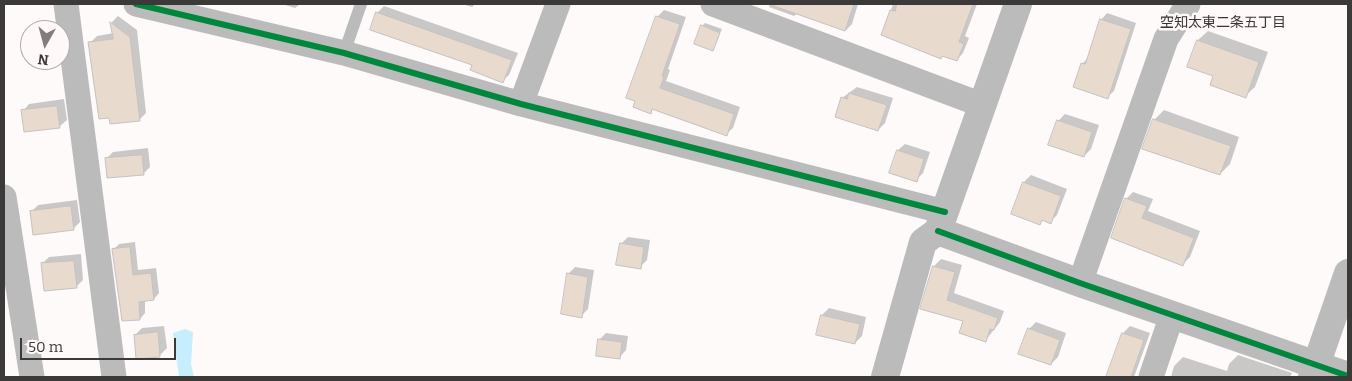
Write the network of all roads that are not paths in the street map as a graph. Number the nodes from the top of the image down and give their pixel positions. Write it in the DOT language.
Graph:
graph roads {
  1 [pos="66,4"];
  2 [pos="136,4"];
  3 [pos="360,4"];
  4 [pos="558,4"];
  5 [pos="713,4"];
  6 [pos="1018,4"];
  7 [pos="1188,4"];
  8 [pos="344,53"];
  9 [pos="521,104"];
  10 [pos="982,105"];
  11 [pos="4,196"];
  12 [pos="942,221"];
  13 [pos="1348,273"];
  14 [pos="1080,283"];
  15 [pos="1172,316"];
  16 [pos="1314,371"];
  17 [pos="1348,376"];
  18 [pos="32,377"];
  19 [pos="114,377"];
  20 [pos="885,377"];
  21 [pos="1151,377"];
  1 -- 19 [label="street"];
  2 -- 8 [label="street"];
  3 -- 8 [label="lane"];
  4 -- 9 [label="street"];
  5 -- 10 [label="street"];
  6 -- 10 [label="street"];
  7 -- 14 [label="street"];
  8 -- 9 [label="street"];
  9 -- 12 [label="street"];
  10 -- 12 [label="street"];
  11 -- 18 [label="street"];
  12 -- 14 [label="street"];
  12 -- 20 [label="street"];
  13 -- 16 [label="street"];
  14 -- 15 [label="street"];
  15 -- 16 [label="street"];
  15 -- 21 [label="street"];
  16 -- 17 [label="street"];
}
